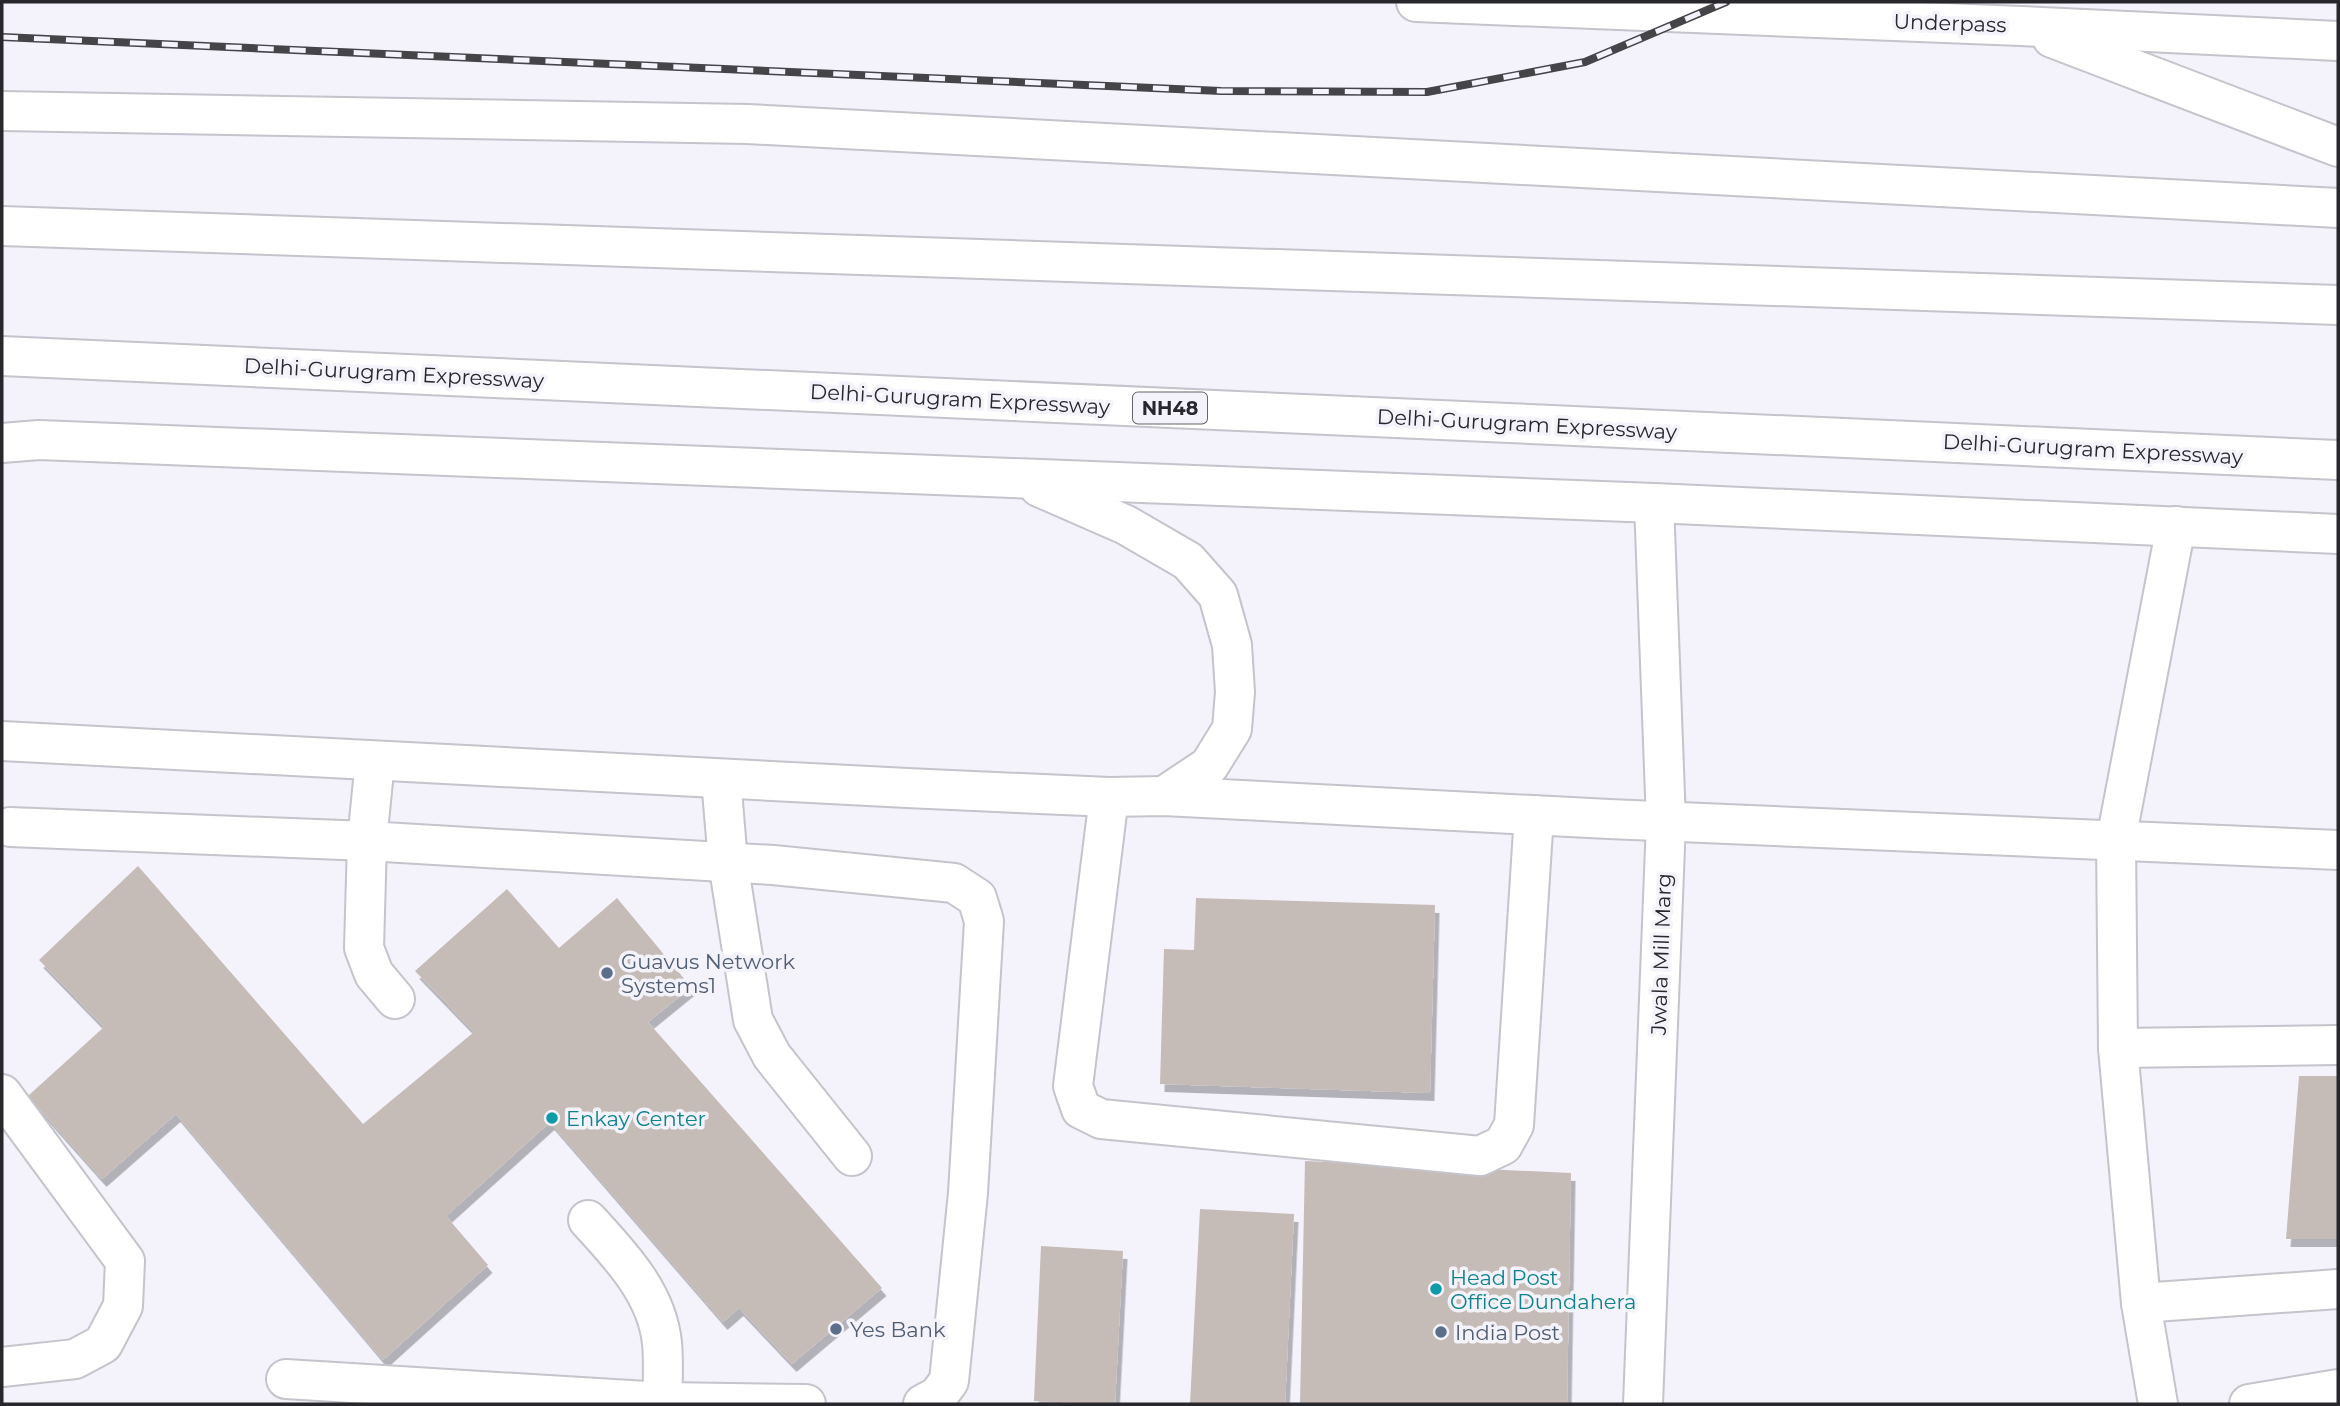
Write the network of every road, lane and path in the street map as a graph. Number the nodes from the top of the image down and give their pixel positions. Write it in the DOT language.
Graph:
graph roads {
  1 [pos="1416,2"];
  2 [pos="2021,26"];
  3 [pos="2338,41"];
  4 [pos="2,111"];
  5 [pos="2338,147"];
  6 [pos="2338,208"];
  7 [pos="2,226"];
  8 [pos="2338,305"];
  9 [pos="2,356"];
  10 [pos="2,432"];
  11 [pos="39,440"];
  12 [pos="2,443"];
  13 [pos="2338,460"];
  14 [pos="1021,478"];
  15 [pos="1654,503"];
  16 [pos="2176,526"];
  17 [pos="2338,534"];
  18 [pos="2,741"];
  19 [pos="375,761"];
  20 [pos="721,779"];
  21 [pos="1164,796"];
  22 [pos="1109,797"];
  23 [pos="1534,816"];
  24 [pos="1667,822"];
  25 [pos="9,827"];
  26 [pos="2116,840"];
  27 [pos="367,841"];
  28 [pos="2338,850"];
  29 [pos="728,862"];
  30 [pos="395,999"];
  31 [pos="2338,1045"];
  32 [pos="2118,1048"];
  33 [pos="2,1094"];
  34 [pos="852,1156"];
  35 [pos="588,1220"];
  36 [pos="2338,1289"];
  37 [pos="2141,1303"];
  38 [pos="2,1367"];
  39 [pos="286,1379"];
  40 [pos="2338,1389"];
  41 [pos="663,1402"];
  42 [pos="806,1404"];
  43 [pos="923,1404"];
  44 [pos="1643,1404"];
  45 [pos="2158,1404"];
  46 [pos="2249,1404"];
  1 -- 2 [label="main road, Underpass"];
  2 -- 3 [label="main road, Underpass"];
  2 -- 5 [label="main road"];
  4 -- 6 [label="main road"];
  7 -- 8 [label="main road"];
  9 -- 13 [label="main road, Delhi-Gurugram Expressway / NH48"];
  10 -- 11 [label="main road"];
  11 -- 12 [label="main road"];
  11 -- 14 [label="main road"];
  14 -- 15 [label="main road"];
  14 -- 21 [label="main road"];
  15 -- 16 [label="main road"];
  15 -- 24 [label="main road, Jwala Mill Marg"];
  16 -- 17 [label="main road"];
  16 -- 26 [label="main road"];
  18 -- 19 [label="main road"];
  19 -- 20 [label="main road"];
  19 -- 27 [label="main road"];
  20 -- 22 [label="main road"];
  20 -- 29 [label="main road"];
  21 -- 22 [label="main road"];
  21 -- 23 [label="main road"];
  22 -- 23 [label="main road"];
  23 -- 24 [label="main road"];
  24 -- 26 [label="main road"];
  24 -- 44 [label="main road, Jwala Mill Marg"];
  25 -- 27 [label="main road"];
  26 -- 28 [label="main road"];
  26 -- 32 [label="main road"];
  27 -- 29 [label="main road"];
  27 -- 30 [label="main road"];
  29 -- 34 [label="main road"];
  29 -- 43 [label="main road"];
  31 -- 32 [label="main road"];
  32 -- 37 [label="main road"];
  33 -- 38 [label="main road"];
  35 -- 41 [label="main road"];
  36 -- 37 [label="main road"];
  37 -- 45 [label="main road"];
  39 -- 41 [label="main road"];
  40 -- 46 [label="main road"];
  41 -- 42 [label="main road"];
}
